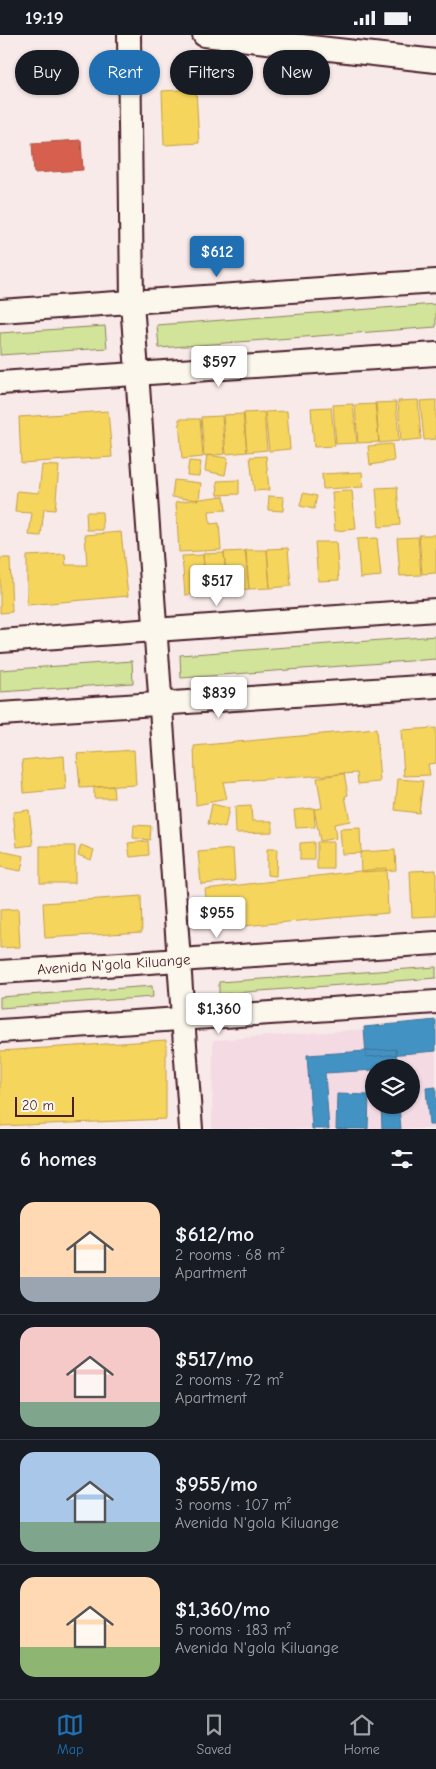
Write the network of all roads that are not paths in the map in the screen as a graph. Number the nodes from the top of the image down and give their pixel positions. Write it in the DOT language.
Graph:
graph roads {
  1 [pos="129,35"];
  2 [pos="204,35"];
  3 [pos="436,61"];
  4 [pos="436,281"];
  5 [pos="132,302"];
  6 [pos="0,311"];
  7 [pos="436,354"];
  8 [pos="137,375"];
  9 [pos="0,383"];
  10 [pos="436,610"];
  11 [pos="155,631"];
  12 [pos="0,641"];
  13 [pos="436,685"];
  14 [pos="160,705"];
  15 [pos="0,714"];
  16 [pos="436,943"];
  17 [pos="179,960"];
  18 [pos="0,972"];
  19 [pos="436,1001"];
  20 [pos="183,1019"];
  21 [pos="0,1031"];
  22 [pos="191,1129"];
  1 -- 5 [label="street"];
  2 -- 3 [label="street"];
  4 -- 5 [label="street"];
  5 -- 6 [label="street"];
  5 -- 8 [label="street"];
  7 -- 8 [label="street"];
  8 -- 9 [label="street"];
  8 -- 11 [label="street"];
  10 -- 11 [label="street"];
  11 -- 12 [label="street"];
  11 -- 14 [label="street"];
  13 -- 14 [label="street"];
  14 -- 15 [label="street"];
  14 -- 17 [label="street"];
  16 -- 17 [label="street, Avenida N'gola Kiluange"];
  17 -- 18 [label="street, Avenida N'gola Kiluange"];
  17 -- 20 [label="street"];
  19 -- 20 [label="street"];
  20 -- 21 [label="street"];
  20 -- 22 [label="street"];
}
